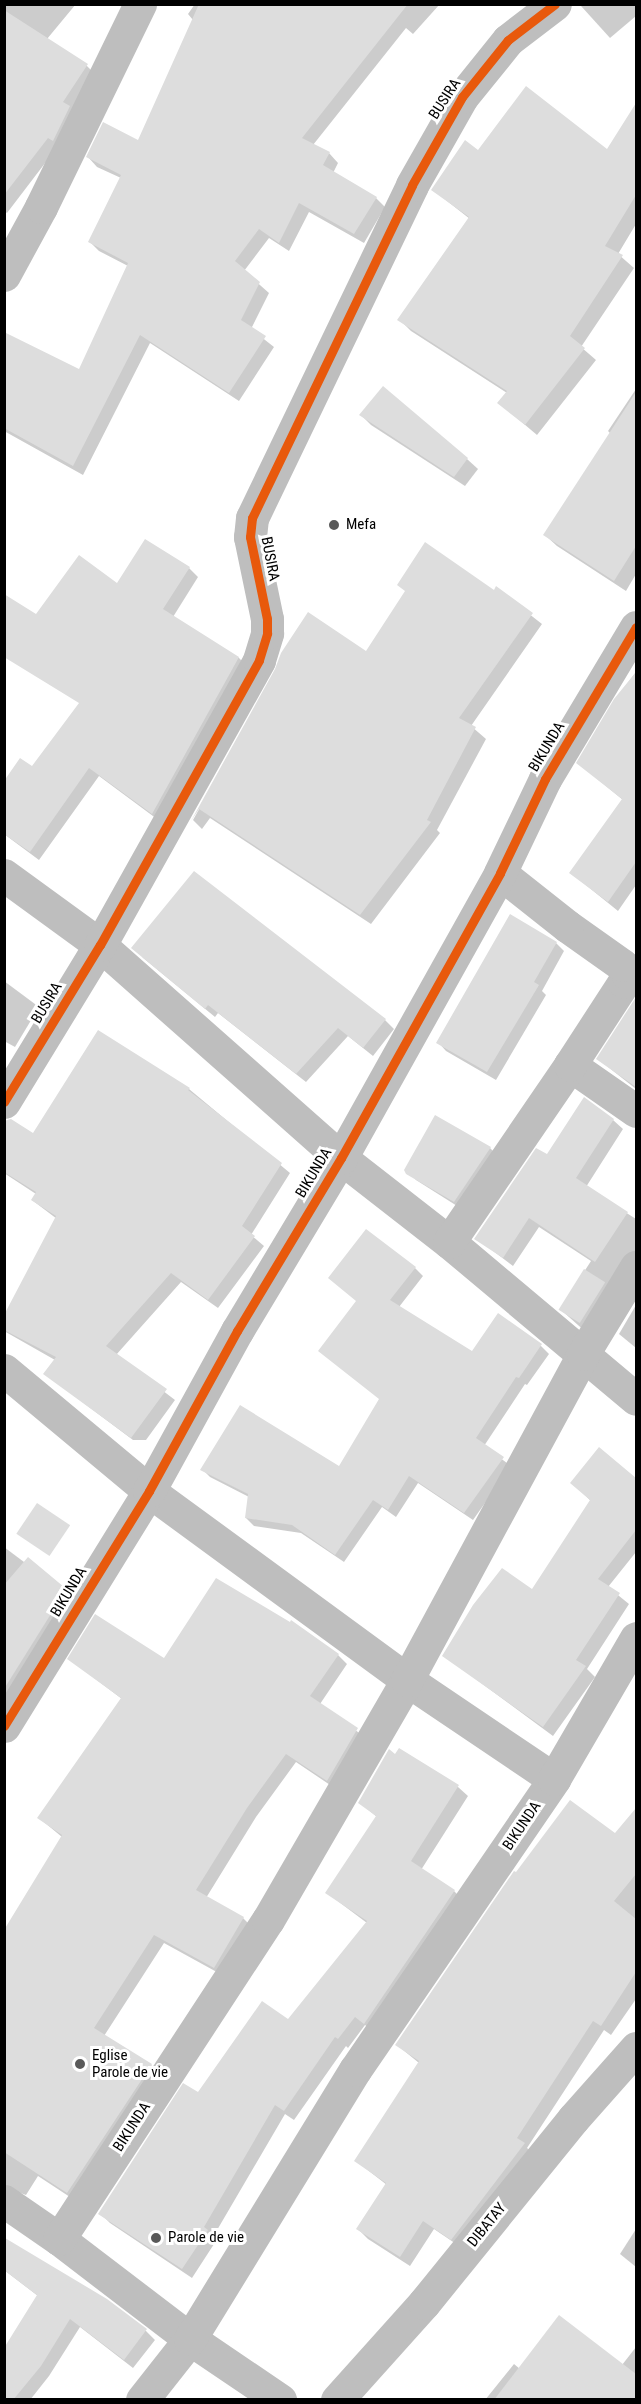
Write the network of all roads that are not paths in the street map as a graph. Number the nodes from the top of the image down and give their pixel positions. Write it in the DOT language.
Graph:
graph roads {
  1 [pos="140,4"];
  2 [pos="555,4"];
  3 [pos="4,274"];
  4 [pos="636,627"];
  5 [pos="500,873"];
  6 [pos="4,874"];
  7 [pos="100,945"];
  8 [pos="570,1065"];
  9 [pos="4,1102"];
  10 [pos="636,1111"];
  11 [pos="341,1158"];
  12 [pos="449,1242"];
  13 [pos="636,1267"];
  14 [pos="583,1354"];
  15 [pos="4,1370"];
  16 [pos="636,1399"];
  17 [pos="148,1491"];
  18 [pos="636,1638"];
  19 [pos="407,1680"];
  20 [pos="4,1726"];
  21 [pos="554,1779"];
  22 [pos="636,2048"];
  23 [pos="4,2201"];
  24 [pos="59,2239"];
  25 [pos="190,2339"];
  26 [pos="268,2395"];
  27 [pos="142,2400"];
  28 [pos="337,2400"];
  1 -- 3 [label="street"];
  2 -- 7 [label="street, BUSIRA"];
  4 -- 5 [label="street, BIKUNDA"];
  5 -- 8 [label="street"];
  5 -- 11 [label="street, BIKUNDA"];
  6 -- 7 [label="street"];
  7 -- 9 [label="street, BUSIRA"];
  7 -- 11 [label="street"];
  8 -- 10 [label="street"];
  8 -- 12 [label="street"];
  11 -- 12 [label="street"];
  11 -- 17 [label="street, BIKUNDA"];
  12 -- 14 [label="street"];
  13 -- 14 [label="street, BIKUNDA"];
  14 -- 16 [label="street"];
  14 -- 19 [label="street, BIKUNDA"];
  15 -- 17 [label="street"];
  17 -- 19 [label="street"];
  17 -- 20 [label="street, BIKUNDA"];
  18 -- 21 [label="street, BIKUNDA"];
  19 -- 21 [label="street"];
  19 -- 24 [label="street, BIKUNDA"];
  21 -- 25 [label="street, BIKUNDA"];
  22 -- 28 [label="street, DIBATAY"];
  23 -- 24 [label="street"];
  24 -- 25 [label="street"];
  25 -- 26 [label="street"];
  25 -- 27 [label="street, BIKUNDA"];
}
